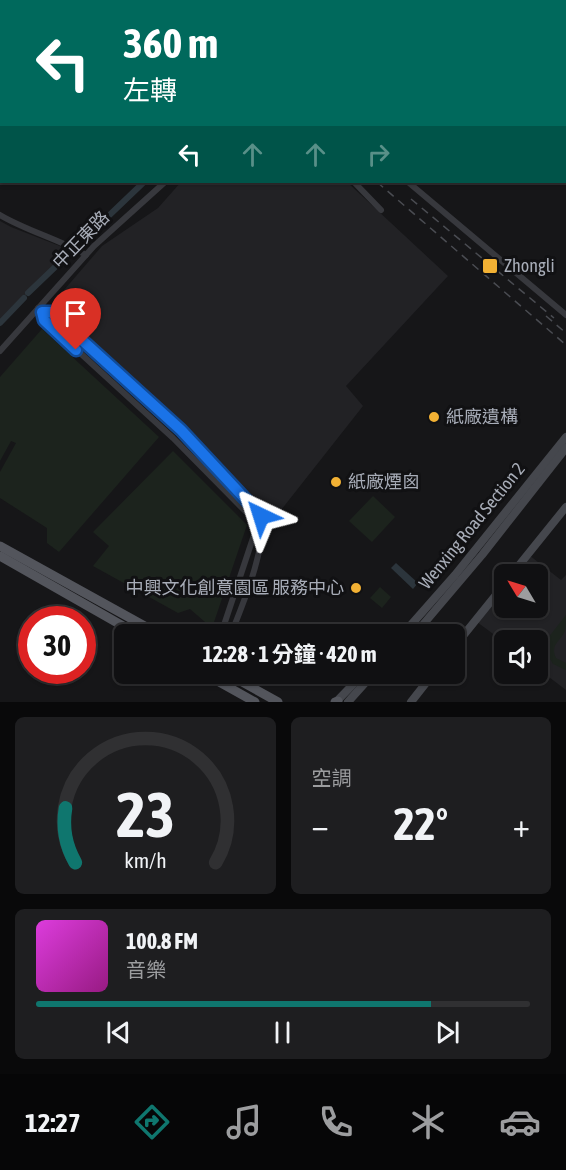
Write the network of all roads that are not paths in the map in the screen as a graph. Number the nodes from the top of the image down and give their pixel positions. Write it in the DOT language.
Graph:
graph roads {
  1 [pos="164,183"];
  2 [pos="355,183"];
  3 [pos="409,183"];
  4 [pos="381,210"];
  5 [pos="0,215"];
  6 [pos="86,255"];
  7 [pos="40,310"];
  8 [pos="566,315"];
  9 [pos="0,351"];
  10 [pos="566,437"];
  11 [pos="566,448"];
  12 [pos="566,507"];
  13 [pos="0,546"];
  14 [pos="0,556"];
  15 [pos="520,564"];
  16 [pos="494,597"];
  17 [pos="119,624"];
  18 [pos="141,624"];
  19 [pos="224,624"];
  20 [pos="234,624"];
  21 [pos="412,624"];
  22 [pos="423,624"];
  23 [pos="465,633"];
  24 [pos="228,684"];
  25 [pos="246,684"];
  26 [pos="354,684"];
  27 [pos="361,684"];
  28 [pos="426,684"];
  29 [pos="255,702"];
  30 [pos="278,702"];
  31 [pos="339,702"];
  32 [pos="411,702"];
  1 -- 6 [label="street, 中正東路"];
  2 -- 4 [label="street"];
  3 -- 8 [label="street"];
  5 -- 6 [label="street"];
  6 -- 7 [label="street, 中正東路"];
  7 -- 9 [label="street, 中正東路"];
  7 -- 19 [label="street"];
  7 -- 20 [label="street"];
  10 -- 21 [label="street, Wenxing Road Section 2"];
  11 -- 22 [label="street, Wenxing Road Section 2"];
  12 -- 15 [label="street"];
  13 -- 18 [label="main road"];
  14 -- 17 [label="main road"];
  16 -- 23 [label="street"];
  24 -- 29 [label="main road"];
  25 -- 30 [label="main road"];
  26 -- 31 [label="street"];
  27 -- 31 [label="street"];
  28 -- 32 [label="street"];
}
